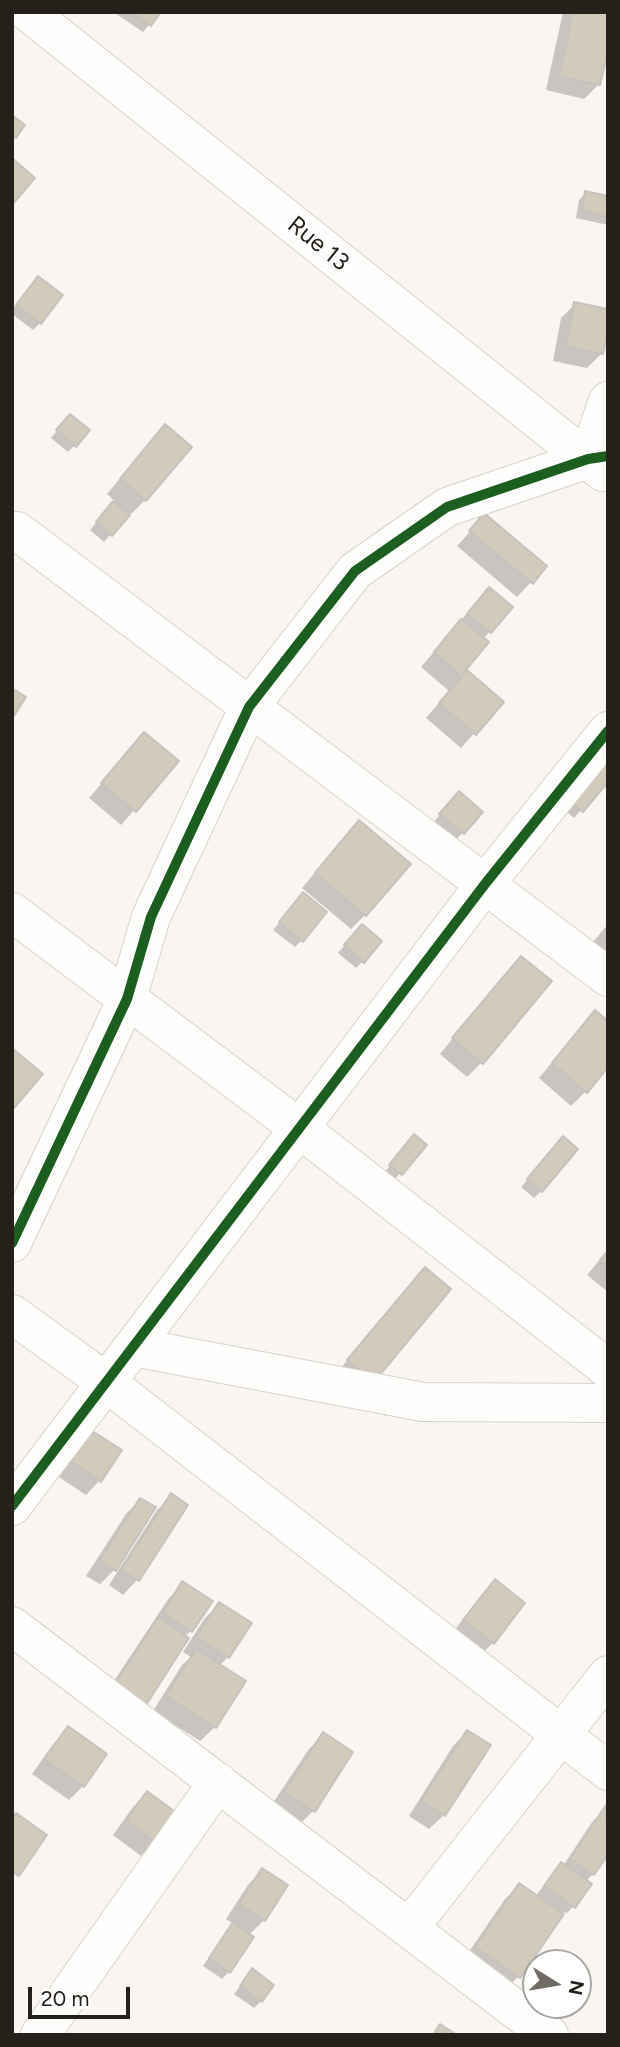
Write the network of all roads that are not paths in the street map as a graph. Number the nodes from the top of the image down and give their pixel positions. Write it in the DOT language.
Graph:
graph roads {
  1 [pos="28,12"];
  2 [pos="608,401"];
  3 [pos="601,464"];
  4 [pos="17,531"];
  5 [pos="249,707"];
  6 [pos="608,731"];
  7 [pos="485,884"];
  8 [pos="12,912"];
  9 [pos="608,977"];
  10 [pos="127,999"];
  11 [pos="299,1128"];
  12 [pos="12,1243"];
  13 [pos="12,1314"];
  14 [pos="134,1347"];
  15 [pos="608,1369"];
  16 [pos="106,1382"];
  17 [pos="608,1404"];
  18 [pos="12,1506"];
  19 [pos="12,1626"];
  20 [pos="608,1675"];
  21 [pos="561,1735"];
  22 [pos="608,1771"];
  23 [pos="218,1782"];
  24 [pos="409,1928"];
  25 [pos="40,2035"];
  26 [pos="549,2035"];
  1 -- 3 [label="street, Rue 13"];
  2 -- 3 [label="street"];
  3 -- 5 [label="street"];
  4 -- 5 [label="street"];
  5 -- 7 [label="street"];
  5 -- 10 [label="street"];
  6 -- 7 [label="street"];
  7 -- 9 [label="street"];
  7 -- 11 [label="street"];
  8 -- 10 [label="street"];
  10 -- 11 [label="street"];
  10 -- 12 [label="street"];
  11 -- 14 [label="street"];
  11 -- 15 [label="street"];
  13 -- 16 [label="street"];
  14 -- 16 [label="street"];
  14 -- 17 [label="street"];
  16 -- 18 [label="street"];
  16 -- 21 [label="street"];
  19 -- 23 [label="street"];
  20 -- 21 [label="street"];
  21 -- 22 [label="street"];
  21 -- 24 [label="street"];
  23 -- 24 [label="street"];
  23 -- 25 [label="street"];
  24 -- 26 [label="street"];
}
